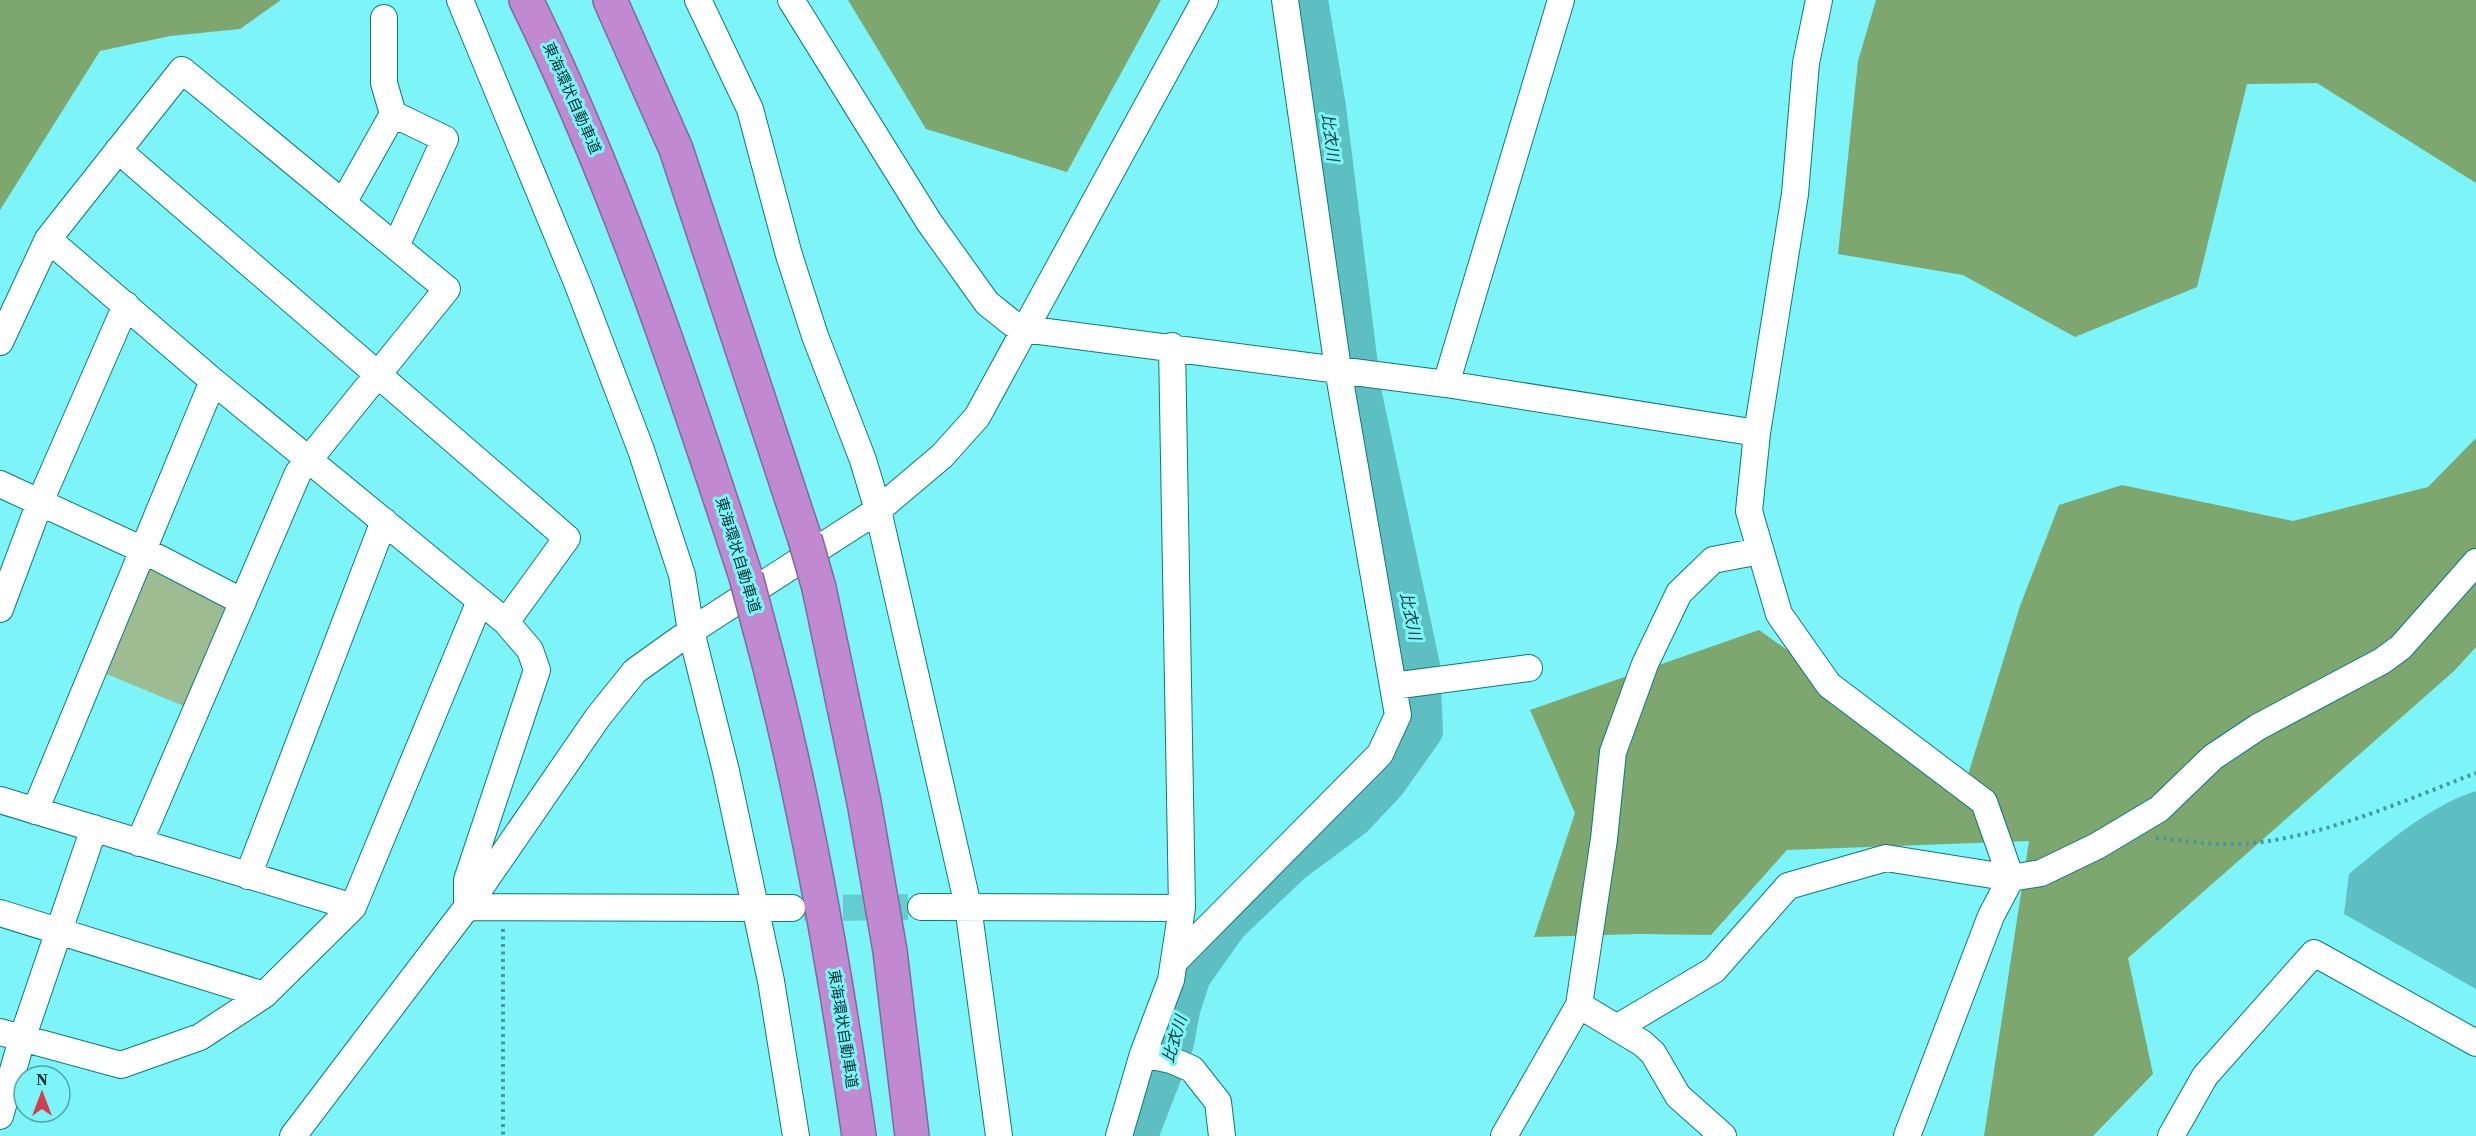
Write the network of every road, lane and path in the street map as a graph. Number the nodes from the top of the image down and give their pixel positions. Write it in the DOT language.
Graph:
graph roads {
  1 [pos="460,0"];
  2 [pos="526,0"];
  3 [pos="610,0"];
  4 [pos="698,0"];
  5 [pos="791,0"];
  6 [pos="1205,0"];
  7 [pos="1285,0"];
  8 [pos="1561,0"];
  9 [pos="1819,0"];
  10 [pos="384,18"];
  11 [pos="393,114"];
  12 [pos="118,150"];
  13 [pos="343,203"];
  14 [pos="48,239"];
  15 [pos="396,246"];
  16 [pos="126,305"];
  17 [pos="1024,328"];
  18 [pos="0,342"];
  19 [pos="1172,346"];
  20 [pos="1338,369"];
  21 [pos="378,373"];
  22 [pos="213,381"];
  23 [pos="1446,384"];
  24 [pos="1757,434"];
  25 [pos="308,459"];
  26 [pos="0,483"];
  27 [pos="40,502"];
  28 [pos="878,510"];
  29 [pos="384,521"];
  30 [pos="143,550"];
  31 [pos="1760,551"];
  32 [pos="2476,562"];
  33 [pos="480,601"];
  34 [pos="243,602"];
  35 [pos="0,609"];
  36 [pos="506,622"];
  37 [pos="692,631"];
  38 [pos="1529,668"];
  39 [pos="1393,686"];
  40 [pos="2476,773"];
  41 [pos="0,800"];
  42 [pos="35,811"];
  43 [pos="94,828"];
  44 [pos="2112,837"];
  45 [pos="139,843"];
  46 [pos="248,876"];
  47 [pos="2011,878"];
  48 [pos="968,906"];
  49 [pos="352,907"];
  50 [pos="467,907"];
  51 [pos="503,907"];
  52 [pos="921,907"];
  53 [pos="792,908"];
  54 [pos="1182,908"];
  55 [pos="756,909"];
  56 [pos="0,913"];
  57 [pos="59,933"];
  58 [pos="1174,962"];
  59 [pos="264,995"];
  60 [pos="1579,1005"];
  61 [pos="1618,1027"];
  62 [pos="11,1036"];
  63 [pos="2476,1043"];
  64 [pos="1143,1054"];
  65 [pos="0,1116"];
  66 [pos="293,1136"];
  67 [pos="503,1136"];
  68 [pos="796,1136"];
  69 [pos="859,1136"];
  70 [pos="912,1136"];
  71 [pos="999,1136"];
  72 [pos="1119,1136"];
  73 [pos="1222,1136"];
  74 [pos="1504,1136"];
  75 [pos="1723,1136"];
  76 [pos="1906,1136"];
  77 [pos="2171,1136"];
  1 -- 37 [label="street"];
  2 -- 69 [label="highway, 東海環状自動車道, bridge"];
  3 -- 70 [label="highway, bridge"];
  4 -- 28 [label="street"];
  5 -- 17 [label="street"];
  6 -- 17 [label="street"];
  7 -- 20 [label="street"];
  8 -- 23 [label="street"];
  9 -- 24 [label="street"];
  10 -- 11 [label="street"];
  11 -- 13 [label="street"];
  11 -- 15 [label="street"];
  12 -- 13 [label="street"];
  12 -- 14 [label="street"];
  12 -- 21 [label="street"];
  13 -- 15 [label="street"];
  14 -- 16 [label="street"];
  14 -- 18 [label="street"];
  15 -- 21 [label="street"];
  16 -- 22 [label="street"];
  16 -- 27 [label="street"];
  17 -- 19 [label="street"];
  17 -- 28 [label="street"];
  19 -- 20 [label="street"];
  19 -- 54 [label="street"];
  20 -- 23 [label="street"];
  20 -- 39 [label="street"];
  21 -- 25 [label="street"];
  21 -- 36 [label="street"];
  22 -- 25 [label="street"];
  22 -- 30 [label="street"];
  23 -- 24 [label="street"];
  24 -- 31 [label="street"];
  25 -- 29 [label="street"];
  25 -- 34 [label="street"];
  26 -- 27 [label="street"];
  27 -- 30 [label="street"];
  27 -- 35 [label="street"];
  28 -- 37 [label="street"];
  28 -- 48 [label="street"];
  29 -- 33 [label="street"];
  29 -- 46 [label="street"];
  30 -- 34 [label="street"];
  30 -- 42 [label="street"];
  31 -- 47 [label="street"];
  31 -- 60 [label="street"];
  32 -- 44 [label="street"];
  33 -- 36 [label="street"];
  33 -- 49 [label="street"];
  34 -- 45 [label="street"];
  36 -- 50 [label="street"];
  37 -- 50 [label="street"];
  37 -- 55 [label="street"];
  38 -- 39 [label="street"];
  39 -- 58 [label="street"];
  40 -- 44 [label="path"];
  41 -- 42 [label="street"];
  42 -- 43 [label="street"];
  43 -- 45 [label="street"];
  43 -- 57 [label="street"];
  44 -- 47 [label="street"];
  45 -- 46 [label="street"];
  46 -- 49 [label="street"];
  47 -- 61 [label="street"];
  47 -- 76 [label="street"];
  48 -- 52 [label="street"];
  48 -- 54 [label="street"];
  48 -- 71 [label="street"];
  49 -- 59 [label="street"];
  50 -- 51 [label="street"];
  50 -- 66 [label="street"];
  51 -- 55 [label="street"];
  51 -- 67 [label="path"];
  53 -- 55 [label="street"];
  54 -- 58 [label="street"];
  55 -- 68 [label="street"];
  56 -- 57 [label="street"];
  57 -- 59 [label="street"];
  57 -- 62 [label="street"];
  58 -- 64 [label="street"];
  59 -- 62 [label="street"];
  60 -- 61 [label="street"];
  60 -- 74 [label="street"];
  61 -- 75 [label="street"];
  62 -- 65 [label="street"];
  63 -- 77 [label="street"];
  64 -- 72 [label="street"];
  64 -- 73 [label="street"];
}
